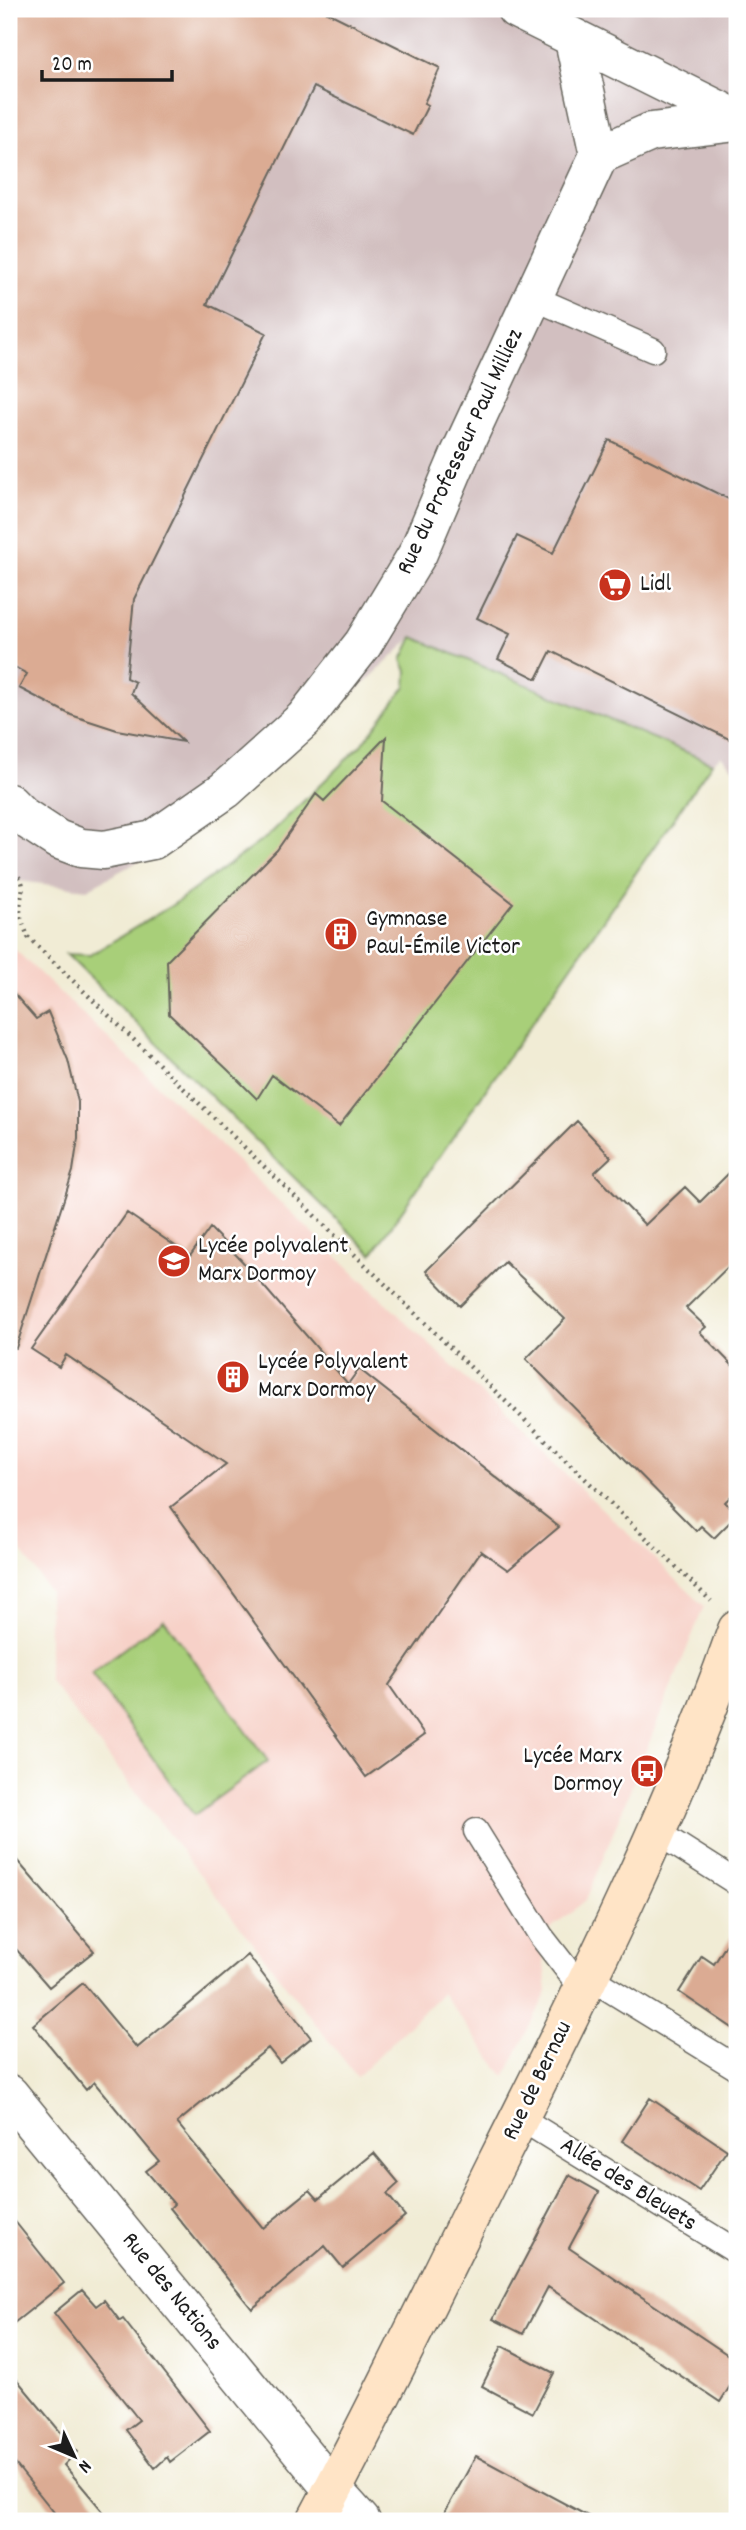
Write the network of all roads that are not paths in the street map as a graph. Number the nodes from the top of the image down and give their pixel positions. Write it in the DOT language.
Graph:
graph roads {
  1 [pos="516,9"];
  2 [pos="574,40"];
  3 [pos="737,120"];
  4 [pos="599,155"];
  5 [pos="534,299"];
  6 [pos="653,350"];
  7 [pos="9,803"];
  8 [pos="726,1617"];
  9 [pos="729,1681"];
  10 [pos="476,1831"];
  11 [pos="655,1831"];
  12 [pos="737,1883"];
  13 [pos="586,1983"];
  14 [pos="737,2068"];
  15 [pos="9,2094"];
  16 [pos="520,2118"];
  17 [pos="737,2252"];
  18 [pos="324,2506"];
  19 [pos="361,2521"];
  1 -- 2 [label="street"];
  2 -- 3 [label="street"];
  2 -- 4 [label="street"];
  3 -- 4 [label="street"];
  4 -- 5 [label="street, Rue du Professeur Paul Milliez"];
  5 -- 6 [label="lane"];
  5 -- 7 [label="street, Rue du Professeur Paul Milliez"];
  8 -- 9 [label="street, Rue de Bernau"];
  9 -- 11 [label="street, Rue de Bernau"];
  10 -- 13 [label="lane"];
  11 -- 12 [label="lane"];
  11 -- 13 [label="street, Rue de Bernau"];
  13 -- 14 [label="lane"];
  13 -- 16 [label="street, Rue de Bernau"];
  15 -- 18 [label="street, Rue des Nations"];
  16 -- 17 [label="lane, Allée des Bleuets"];
  16 -- 18 [label="street, Rue de Bernau"];
  18 -- 19 [label="street, Rue des Nations"];
}
